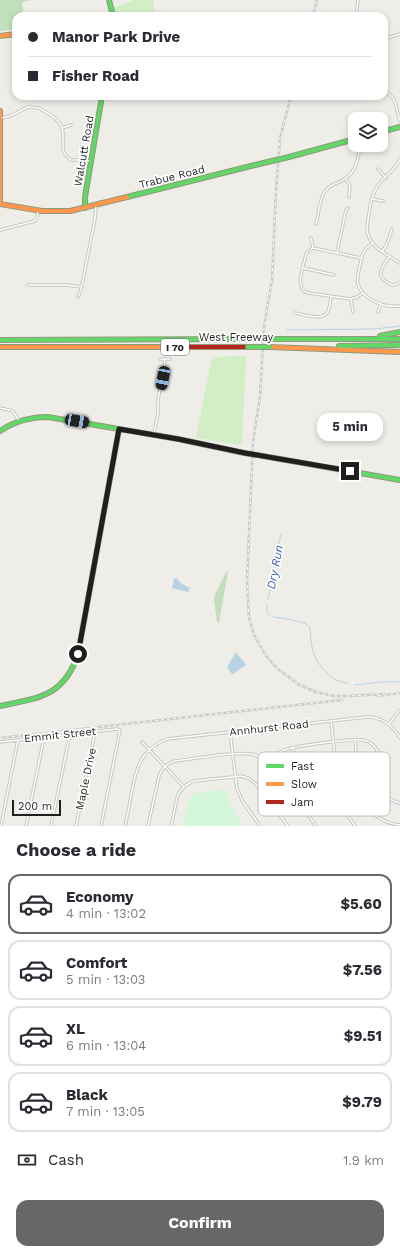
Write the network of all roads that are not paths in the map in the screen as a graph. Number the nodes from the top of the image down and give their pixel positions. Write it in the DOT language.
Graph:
graph roads {
  1 [pos="109,0"];
  2 [pos="358,0"];
  3 [pos="112,12"];
  4 [pos="356,12"];
  5 [pos="12,34"];
  6 [pos="400,34"];
  7 [pos="0,36"];
  8 [pos="388,38"];
  9 [pos="388,93"];
  10 [pos="101,100"];
  11 [pos="0,111"];
  12 [pos="1,118"];
  13 [pos="400,121"];
  14 [pos="71,125"];
  15 [pos="62,128"];
  16 [pos="400,128"];
  17 [pos="388,131"];
  18 [pos="348,141"];
  19 [pos="359,152"];
  20 [pos="400,159"];
  21 [pos="91,161"];
  22 [pos="378,169"];
  23 [pos="346,178"];
  24 [pos="386,178"];
  25 [pos="349,197"];
  26 [pos="372,200"];
  27 [pos="383,201"];
  28 [pos="0,204"];
  29 [pos="96,206"];
  30 [pos="85,208"];
  31 [pos="348,208"];
  32 [pos="38,211"];
  33 [pos="316,224"];
  34 [pos="392,229"];
  35 [pos="0,230"];
  36 [pos="312,238"];
  37 [pos="372,244"];
  38 [pos="313,248"];
  39 [pos="337,252"];
  40 [pos="382,252"];
  41 [pos="389,256"];
  42 [pos="361,258"];
  43 [pos="400,263"];
  44 [pos="303,268"];
  45 [pos="334,275"];
  46 [pos="400,281"];
  47 [pos="28,285"];
  48 [pos="82,288"];
  49 [pos="363,293"];
  50 [pos="78,297"];
  51 [pos="331,297"];
  52 [pos="351,299"];
  53 [pos="381,304"];
  54 [pos="400,306"];
  55 [pos="295,312"];
  56 [pos="353,312"];
  57 [pos="378,312"];
  58 [pos="400,332"];
  59 [pos="0,339"];
  60 [pos="311,339"];
  61 [pos="400,339"];
  62 [pos="0,347"];
  63 [pos="270,347"];
  64 [pos="400,347"];
  65 [pos="342,349"];
  66 [pos="400,352"];
  67 [pos="160,359"];
  68 [pos="165,359"];
  69 [pos="170,359"];
  70 [pos="0,408"];
  71 [pos="18,421"];
  72 [pos="119,429"];
  73 [pos="0,431"];
  74 [pos="154,434"];
  75 [pos="400,480"];
  76 [pos="0,706"];
  77 [pos="399,711"];
  78 [pos="331,721"];
  79 [pos="389,724"];
  80 [pos="95,732"];
  81 [pos="230,732"];
  82 [pos="70,734"];
  83 [pos="44,737"];
  84 [pos="400,738"];
  85 [pos="18,740"];
  86 [pos="355,740"];
  87 [pos="0,742"];
  88 [pos="142,742"];
  89 [pos="333,743"];
  90 [pos="293,747"];
  91 [pos="150,750"];
  92 [pos="280,752"];
  93 [pos="294,752"];
  94 [pos="334,752"];
  95 [pos="356,752"];
  96 [pos="378,752"];
  97 [pos="233,754"];
  98 [pos="258,757"];
  99 [pos="165,766"];
  100 [pos="235,777"];
  101 [pos="184,787"];
  102 [pos="258,787"];
  103 [pos="390,799"];
  104 [pos="400,803"];
  105 [pos="280,816"];
  106 [pos="309,816"];
  107 [pos="348,816"];
  108 [pos="377,816"];
  109 [pos="2,826"];
  110 [pos="26,826"];
  111 [pos="51,826"];
  112 [pos="76,826"];
  113 [pos="101,826"];
  114 [pos="125,826"];
  115 [pos="148,826"];
  116 [pos="171,826"];
  117 [pos="260,826"];
  118 [pos="288,826"];
  119 [pos="316,826"];
  120 [pos="355,826"];
  121 [pos="400,826"];
  1 -- 3 [label="main road"];
  2 -- 4 [label="street"];
  5 -- 7 [label="main road"];
  6 -- 8 [label="street"];
  9 -- 13 [label="street"];
  10 -- 21 [label="main road, Walcutt Road"];
  11 -- 12 [label="main road"];
  12 -- 15 [label="street"];
  12 -- 28 [label="main road"];
  14 -- 15 [label="street"];
  15 -- 21 [label="street"];
  16 -- 17 [label="main road"];
  18 -- 29 [label="main road, Trabue Road, bridge"];
  19 -- 23 [label="street"];
  20 -- 24 [label="street"];
  21 -- 30 [label="main road, Walcutt Road"];
  22 -- 24 [label="street"];
  23 -- 25 [label="street"];
  23 -- 33 [label="street"];
  24 -- 26 [label="street"];
  26 -- 27 [label="street"];
  26 -- 37 [label="street"];
  28 -- 32 [label="main road, Trabue Road"];
  29 -- 30 [label="main road, Trabue Road"];
  29 -- 48 [label="street"];
  30 -- 32 [label="main road, Trabue Road"];
  31 -- 39 [label="street"];
  32 -- 35 [label="street"];
  34 -- 40 [label="street"];
  36 -- 38 [label="street"];
  37 -- 40 [label="street"];
  37 -- 42 [label="street"];
  38 -- 39 [label="street"];
  38 -- 44 [label="street"];
  39 -- 42 [label="street"];
  40 -- 41 [label="street"];
  41 -- 43 [label="street"];
  41 -- 46 [label="street"];
  42 -- 49 [label="street"];
  44 -- 45 [label="street"];
  44 -- 51 [label="street"];
  47 -- 48 [label="street"];
  48 -- 50 [label="street"];
  49 -- 52 [label="street"];
  49 -- 53 [label="street"];
  51 -- 52 [label="street"];
  51 -- 55 [label="street"];
  52 -- 56 [label="street"];
  53 -- 54 [label="street"];
  53 -- 57 [label="street"];
  58 -- 60 [label="main road"];
  59 -- 60 [label="main road, West Freeway / I 70, bridge"];
  60 -- 61 [label="main road, West Freeway / I 70"];
  62 -- 63 [label="main road, West Freeway / I 70, bridge"];
  63 -- 64 [label="main road, West Freeway / I 70"];
  63 -- 65 [label="main road"];
  64 -- 65 [label="main road"];
  65 -- 66 [label="main road"];
  67 -- 68 [label="street"];
  68 -- 69 [label="street"];
  68 -- 74 [label="street"];
  70 -- 71 [label="street"];
  71 -- 72 [label="main road"];
  71 -- 73 [label="main road"];
  72 -- 74 [label="main road"];
  72 -- 76 [label="main road"];
  74 -- 75 [label="main road, bridge"];
  77 -- 79 [label="street"];
  78 -- 79 [label="street, Annhurst Road"];
  78 -- 81 [label="street, Annhurst Road"];
  78 -- 89 [label="street"];
  79 -- 84 [label="street"];
  80 -- 82 [label="street, Emmit Street"];
  80 -- 112 [label="street, Maple Drive"];
  80 -- 113 [label="street, Emmit Street"];
  81 -- 91 [label="street, Annhurst Road"];
  81 -- 97 [label="street"];
  82 -- 83 [label="street, Emmit Street"];
  82 -- 111 [label="street"];
  83 -- 85 [label="street, Emmit Street"];
  83 -- 110 [label="street"];
  85 -- 87 [label="street, Emmit Street"];
  85 -- 109 [label="street"];
  86 -- 89 [label="street"];
  86 -- 95 [label="street"];
  86 -- 96 [label="street"];
  88 -- 91 [label="street"];
  89 -- 90 [label="street"];
  89 -- 94 [label="street"];
  90 -- 92 [label="street"];
  90 -- 93 [label="street"];
  91 -- 99 [label="street"];
  91 -- 114 [label="street"];
  97 -- 98 [label="street"];
  97 -- 99 [label="street"];
  97 -- 100 [label="street"];
  99 -- 101 [label="street"];
  99 -- 115 [label="street"];
  100 -- 101 [label="street"];
  100 -- 102 [label="street"];
  100 -- 117 [label="street"];
  101 -- 116 [label="street"];
  103 -- 104 [label="street"];
  105 -- 118 [label="street"];
  106 -- 119 [label="street"];
  107 -- 120 [label="street"];
  108 -- 121 [label="street"];
}
